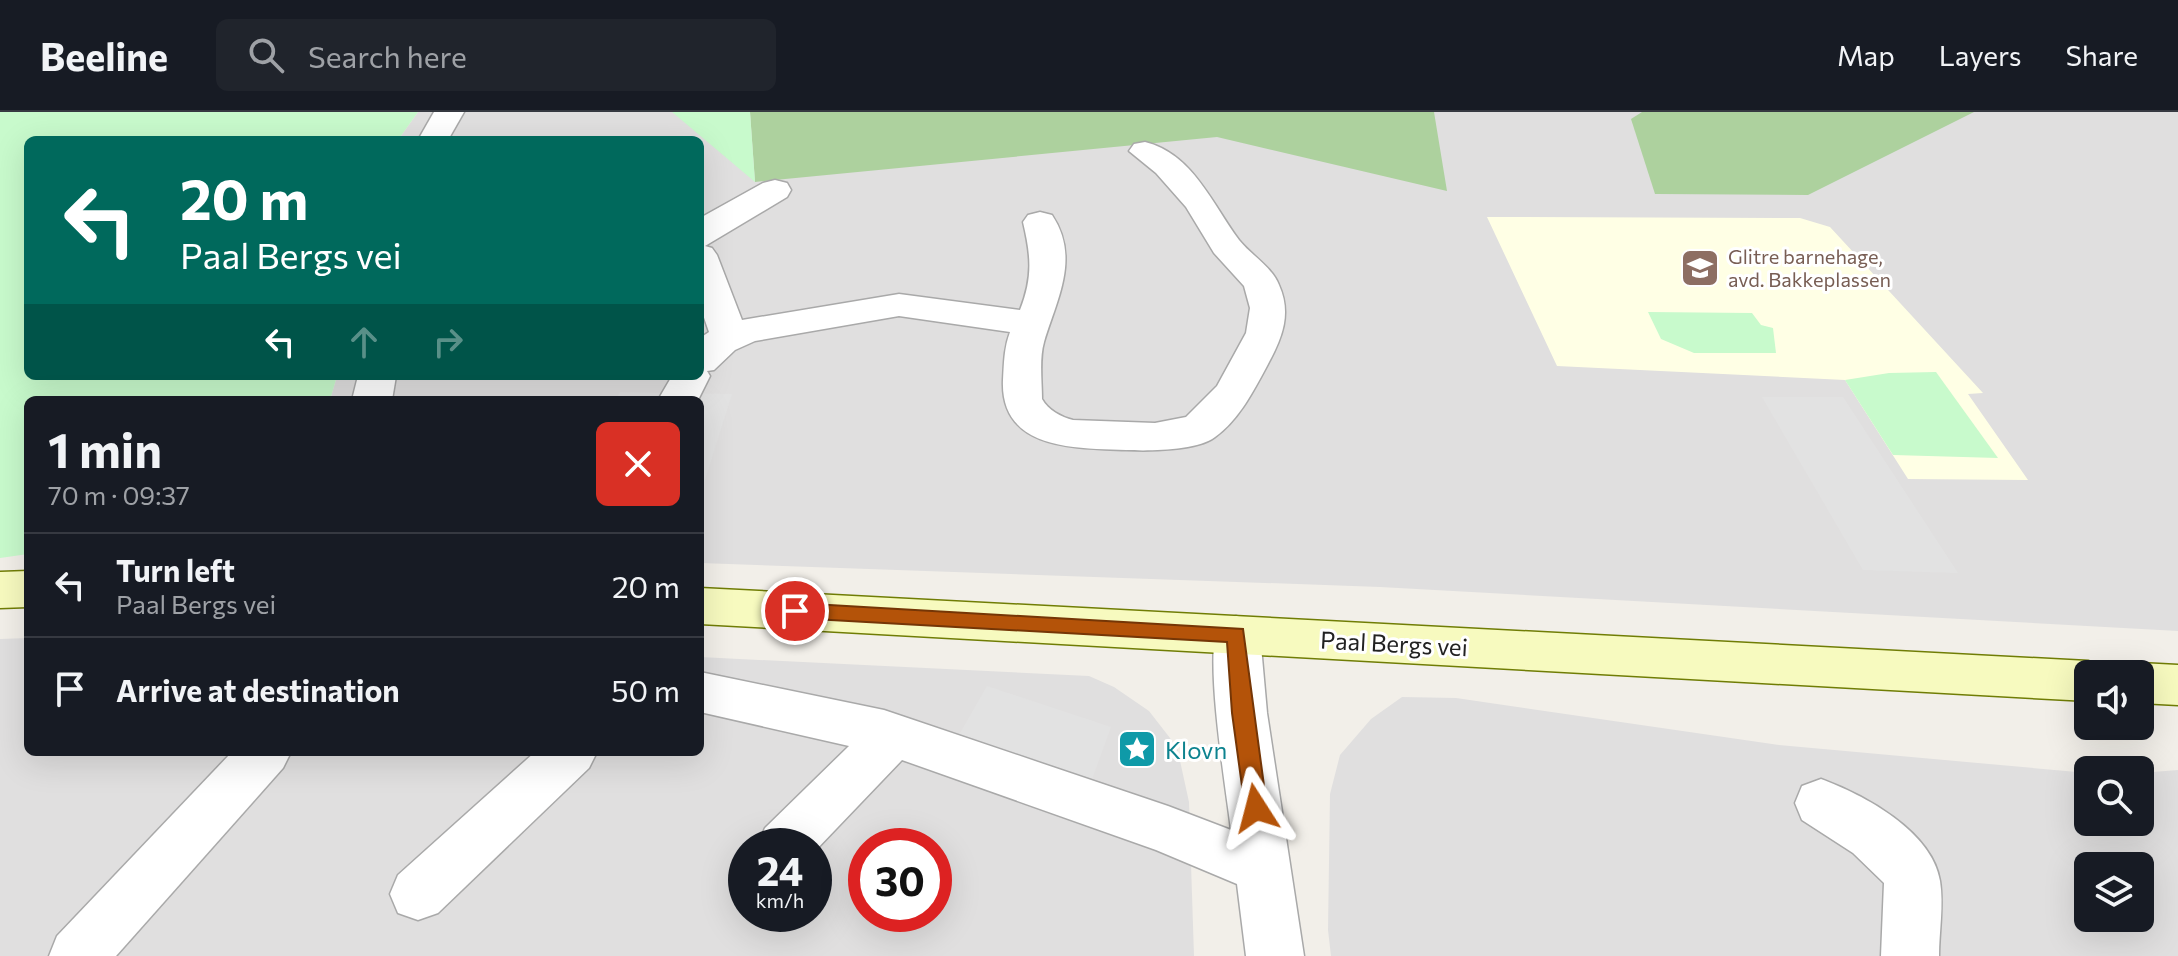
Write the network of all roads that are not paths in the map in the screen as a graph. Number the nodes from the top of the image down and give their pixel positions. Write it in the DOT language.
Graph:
graph roads {
  1 [pos="449,112"];
  2 [pos="435,136"];
  3 [pos="1145,151"];
  4 [pos="775,190"];
  5 [pos="1040,222"];
  6 [pos="704,233"];
  7 [pos="704,266"];
  8 [pos="1034,324"];
  9 [pos="729,336"];
  10 [pos="704,355"];
  11 [pos="704,606"];
  12 [pos="1236,635"];
  13 [pos="2074,680"];
  14 [pos="2154,684"];
  15 [pos="2178,685"];
  16 [pos="704,692"];
  17 [pos="893,735"];
  18 [pos="261,756"];
  19 [pos="567,756"];
  20 [pos="1821,803"];
  21 [pos="802,828"];
  22 [pos="1265,869"];
  23 [pos="418,894"];
  24 [pos="78,956"];
  25 [pos="1275,956"];
  26 [pos="1910,956"];
  1 -- 2 [label="street"];
  3 -- 8 [label="street"];
  4 -- 6 [label="street"];
  5 -- 8 [label="street"];
  7 -- 9 [label="street"];
  8 -- 9 [label="street"];
  9 -- 10 [label="street"];
  11 -- 12 [label="street, Paal Bergs vei"];
  12 -- 13 [label="street, Paal Bergs vei"];
  12 -- 22 [label="street"];
  14 -- 15 [label="street"];
  16 -- 17 [label="street"];
  17 -- 21 [label="street"];
  17 -- 22 [label="street"];
  18 -- 24 [label="street"];
  19 -- 23 [label="street"];
  20 -- 26 [label="street"];
  22 -- 25 [label="street"];
}
